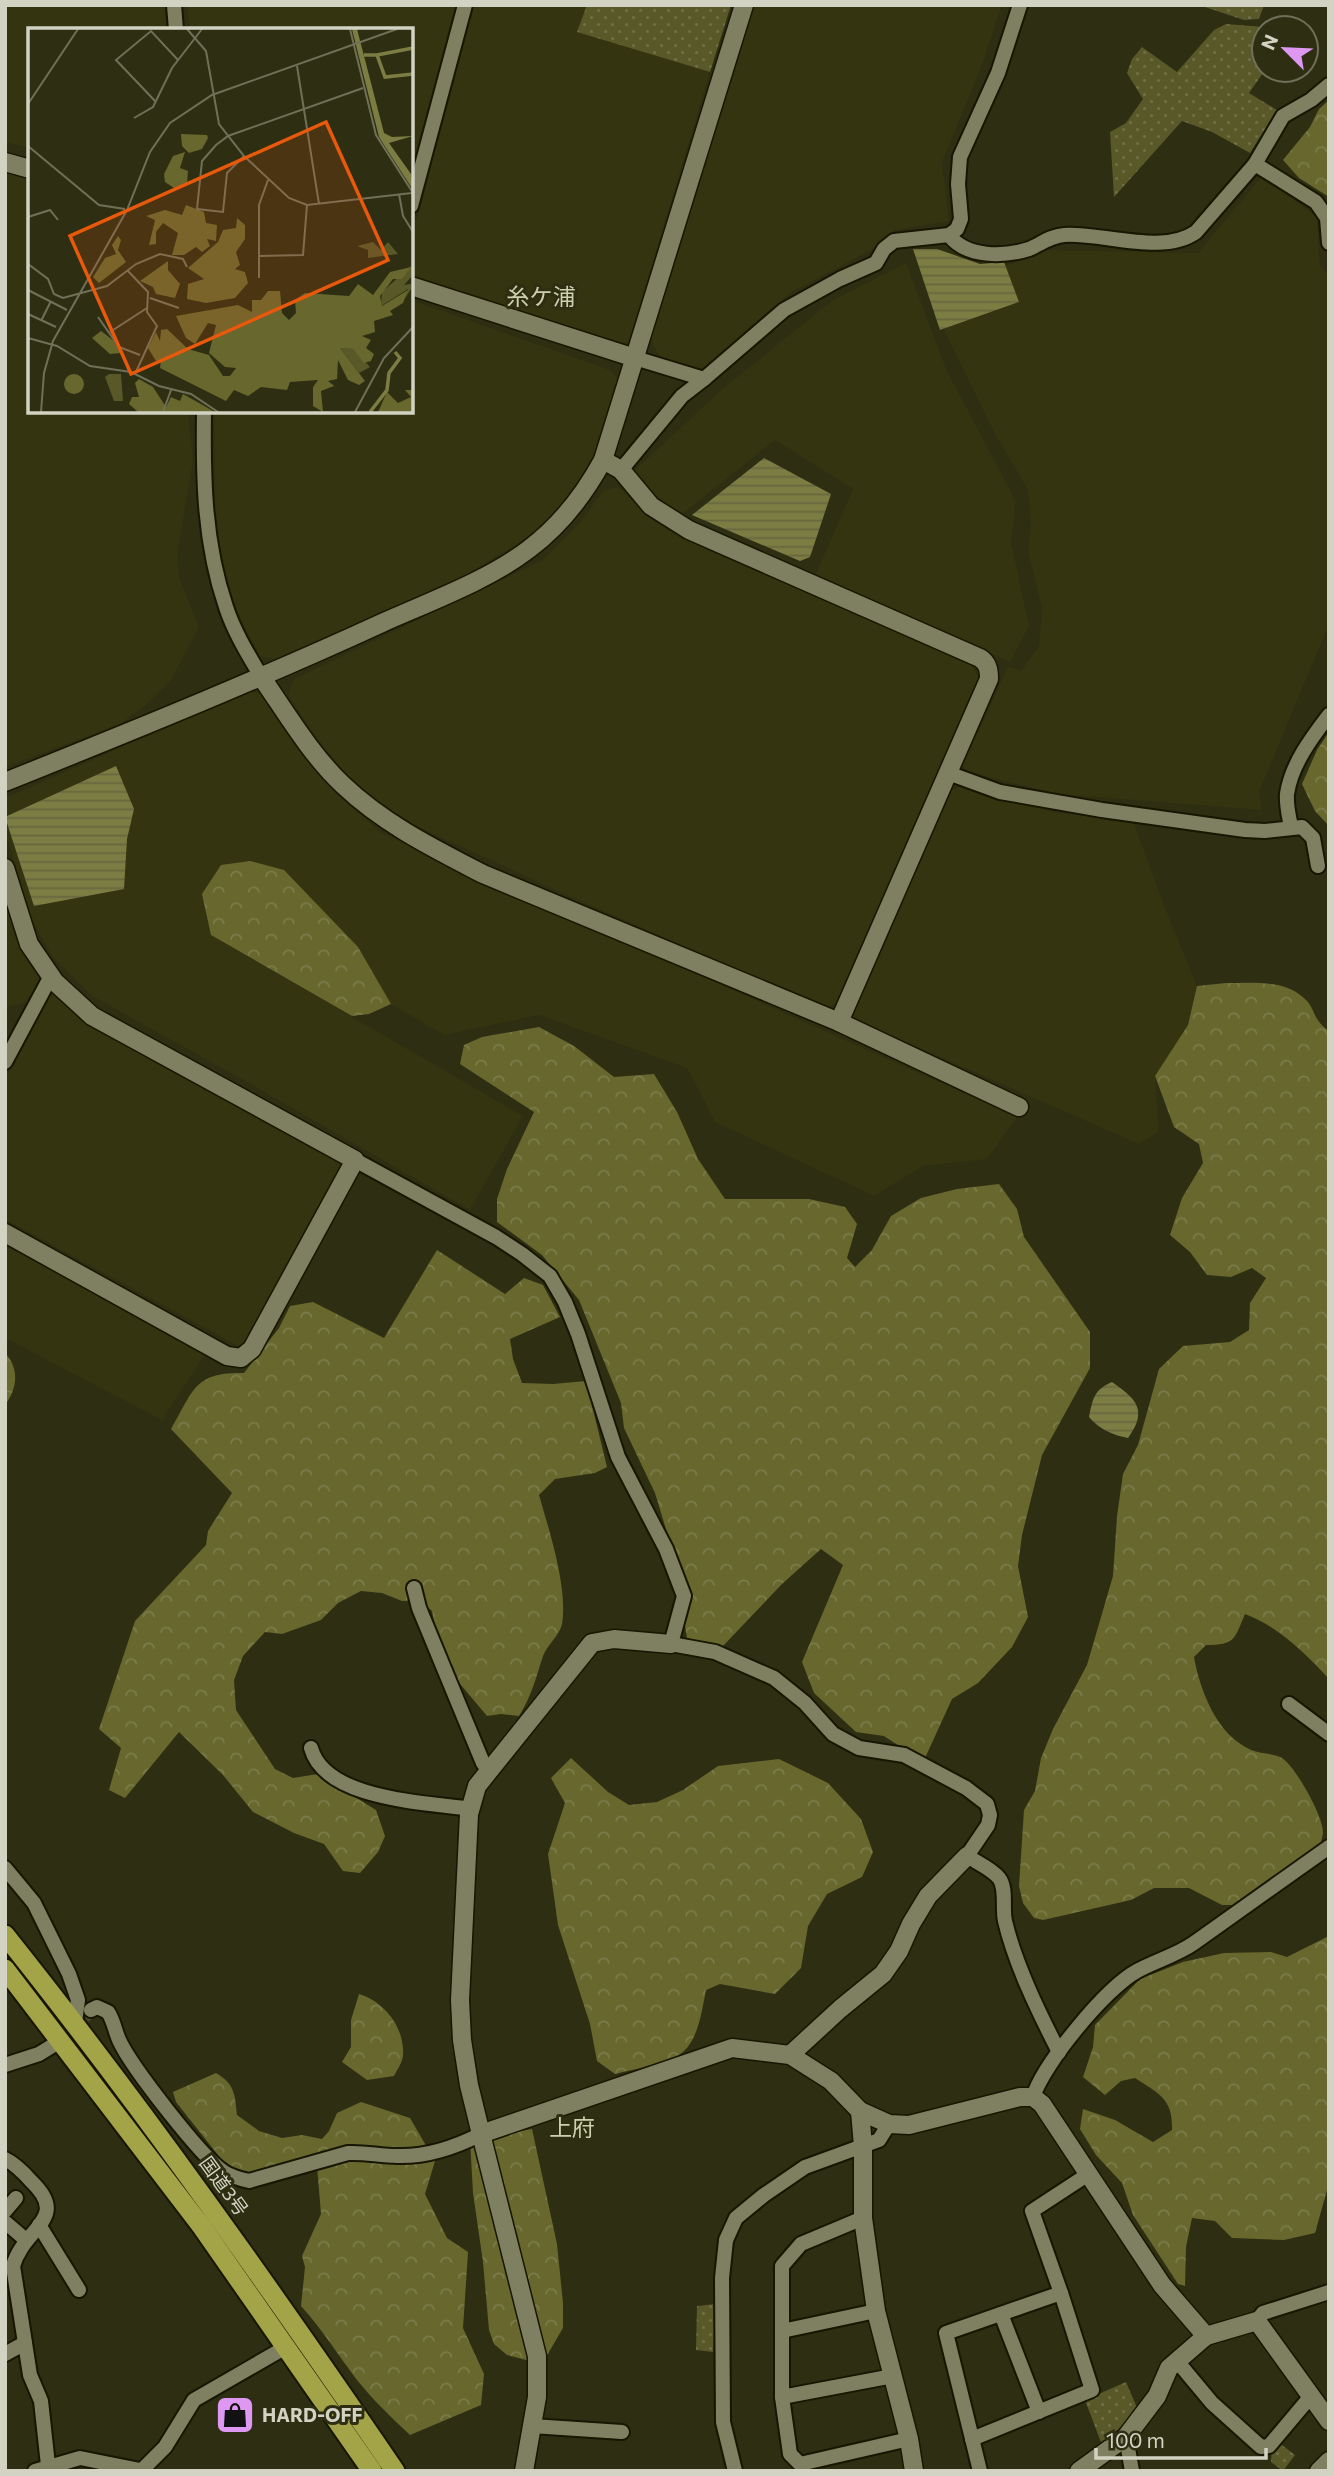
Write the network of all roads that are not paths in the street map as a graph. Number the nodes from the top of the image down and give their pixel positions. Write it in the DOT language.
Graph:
graph roads {
  1 [pos="174,5"];
  2 [pos="465,5"];
  3 [pos="744,5"];
  4 [pos="1020,5"];
  5 [pos="176,28"];
  6 [pos="1329,85"];
  7 [pos="5,162"];
  8 [pos="1255,164"];
  9 [pos="28,168"];
  10 [pos="413,199"];
  11 [pos="949,235"];
  12 [pos="1329,243"];
  13 [pos="413,287"];
  14 [pos="635,358"];
  15 [pos="704,379"];
  16 [pos="204,413"];
  17 [pos="603,460"];
  18 [pos="621,470"];
  19 [pos="262,678"];
  20 [pos="1329,715"];
  21 [pos="947,773"];
  22 [pos="5,782"];
  23 [pos="1291,827"];
  24 [pos="1318,866"];
  25 [pos="5,868"];
  26 [pos="51,976"];
  27 [pos="839,1021"];
  28 [pos="5,1062"];
  29 [pos="1019,1107"];
  30 [pos="355,1160"];
  31 [pos="5,1233"];
  32 [pos="414,1588"];
  33 [pos="671,1644"];
  34 [pos="1289,1704"];
  35 [pos="1329,1734"];
  36 [pos="311,1748"];
  37 [pos="489,1771"];
  38 [pos="470,1809"];
  39 [pos="1329,1847"];
  40 [pos="967,1856"];
  41 [pos="7,1877"];
  42 [pos="5,1935"];
  43 [pos="5,1969"];
  44 [pos="91,2010"];
  45 [pos="75,2022"];
  46 [pos="52,2046"];
  47 [pos="1059,2052"];
  48 [pos="790,2055"];
  49 [pos="5,2065"];
  50 [pos="1033,2097"];
  51 [pos="860,2111"];
  52 [pos="889,2124"];
  53 [pos="481,2134"];
  54 [pos="863,2146"];
  55 [pos="5,2160"];
  56 [pos="1087,2175"];
  57 [pos="16,2198"];
  58 [pos="5,2211"];
  59 [pos="863,2218"];
  60 [pos="5,2222"];
  61 [pos="39,2225"];
  62 [pos="26,2240"];
  63 [pos="79,2290"];
  64 [pos="1329,2292"];
  65 [pos="1061,2293"];
  66 [pos="876,2311"];
  67 [pos="1001,2314"];
  68 [pos="1257,2321"];
  69 [pos="782,2331"];
  70 [pos="1206,2336"];
  71 [pos="25,2343"];
  72 [pos="286,2347"];
  73 [pos="5,2354"];
  74 [pos="1177,2361"];
  75 [pos="893,2376"];
  76 [pos="1311,2396"];
  77 [pos="782,2397"];
  78 [pos="1039,2412"];
  79 [pos="1329,2421"];
  80 [pos="532,2426"];
  81 [pos="622,2432"];
  82 [pos="1126,2437"];
  83 [pos="909,2439"];
  84 [pos="972,2439"];
  85 [pos="1329,2461"];
  86 [pos="42,2468"];
  87 [pos="144,2470"];
  88 [pos="372,2471"];
  89 [pos="395,2471"];
  90 [pos="524,2471"];
  91 [pos="735,2471"];
  92 [pos="914,2471"];
  93 [pos="980,2471"];
  94 [pos="1079,2471"];
  95 [pos="1132,2471"];
  96 [pos="1319,2471"];
  1 -- 5 [label="street"];
  2 -- 10 [label="street"];
  3 -- 14 [label="street"];
  4 -- 11 [label="street"];
  6 -- 8 [label="street"];
  7 -- 9 [label="street"];
  8 -- 11 [label="street"];
  8 -- 12 [label="street"];
  11 -- 15 [label="street"];
  13 -- 14 [label="street"];
  14 -- 15 [label="street"];
  14 -- 17 [label="street"];
  15 -- 18 [label="street"];
  16 -- 19 [label="street"];
  17 -- 18 [label="street"];
  17 -- 19 [label="street"];
  18 -- 21 [label="street"];
  19 -- 22 [label="street"];
  19 -- 27 [label="street"];
  20 -- 23 [label="street"];
  21 -- 23 [label="street"];
  21 -- 27 [label="street"];
  23 -- 24 [label="street"];
  25 -- 26 [label="street"];
  26 -- 28 [label="street"];
  26 -- 30 [label="street"];
  27 -- 29 [label="street"];
  30 -- 31 [label="street"];
  30 -- 33 [label="street"];
  32 -- 37 [label="street"];
  33 -- 37 [label="street"];
  33 -- 40 [label="street"];
  34 -- 35 [label="street"];
  36 -- 38 [label="street"];
  37 -- 38 [label="street"];
  38 -- 53 [label="street"];
  39 -- 47 [label="street"];
  40 -- 47 [label="street"];
  40 -- 48 [label="street"];
  41 -- 45 [label="street"];
  42 -- 45 [label="highway, 国道3号"];
  43 -- 72 [label="highway"];
  44 -- 53 [label="street"];
  45 -- 89 [label="highway, 国道3号"];
  46 -- 49 [label="street"];
  47 -- 50 [label="street"];
  48 -- 51 [label="street"];
  48 -- 53 [label="street"];
  50 -- 52 [label="street"];
  50 -- 56 [label="street"];
  51 -- 52 [label="street"];
  51 -- 54 [label="street"];
  52 -- 54 [label="street"];
  53 -- 80 [label="street"];
  54 -- 59 [label="street"];
  54 -- 91 [label="street"];
  55 -- 61 [label="street"];
  56 -- 65 [label="street"];
  56 -- 70 [label="street"];
  57 -- 58 [label="street"];
  59 -- 66 [label="street"];
  59 -- 69 [label="street"];
  60 -- 62 [label="street"];
  61 -- 62 [label="street"];
  61 -- 63 [label="street"];
  62 -- 71 [label="street"];
  64 -- 68 [label="street"];
  65 -- 67 [label="street"];
  65 -- 78 [label="street"];
  66 -- 69 [label="street"];
  66 -- 75 [label="street"];
  67 -- 78 [label="street"];
  67 -- 84 [label="street"];
  68 -- 70 [label="street"];
  68 -- 76 [label="street"];
  69 -- 77 [label="street"];
  70 -- 74 [label="street"];
  71 -- 73 [label="street"];
  71 -- 86 [label="street"];
  72 -- 87 [label="street"];
  72 -- 88 [label="highway"];
  74 -- 76 [label="street"];
  74 -- 82 [label="street"];
  75 -- 77 [label="street"];
  75 -- 83 [label="street"];
  76 -- 79 [label="street"];
  77 -- 83 [label="street"];
  78 -- 84 [label="street"];
  80 -- 81 [label="street"];
  80 -- 90 [label="street"];
  82 -- 94 [label="street"];
  82 -- 95 [label="street"];
  83 -- 92 [label="street"];
  84 -- 93 [label="street"];
  85 -- 96 [label="street"];
  86 -- 87 [label="street"];
}
